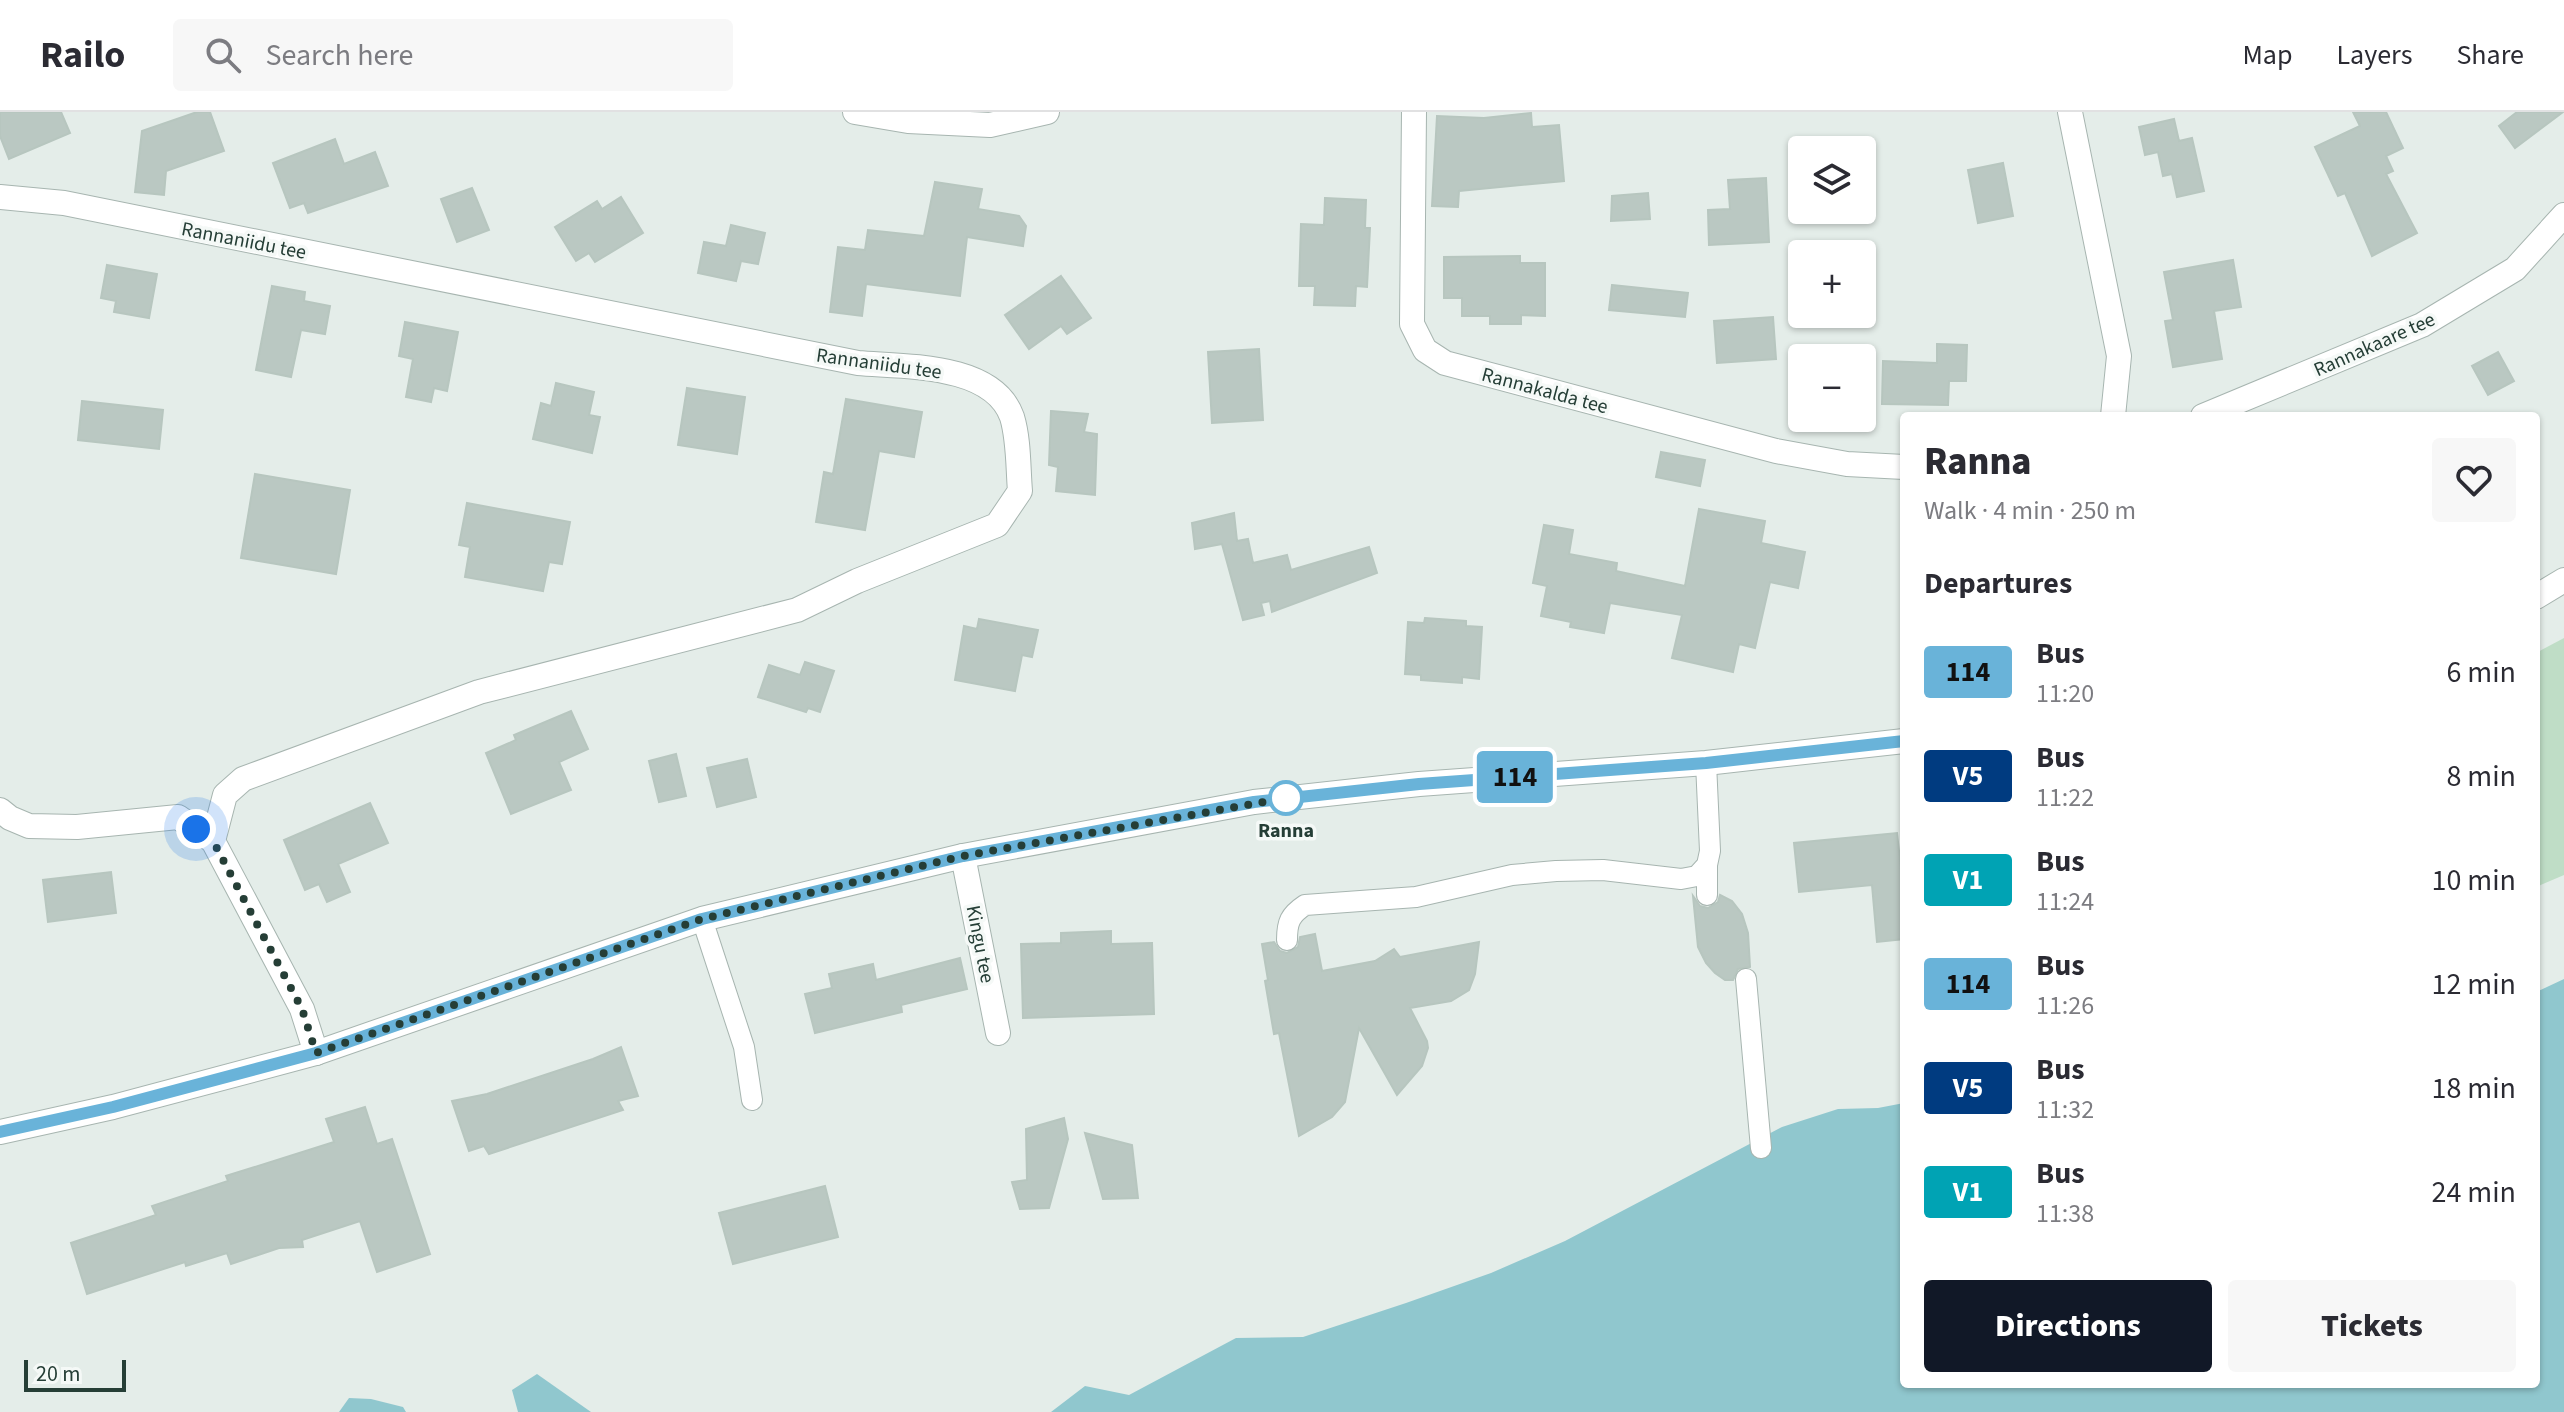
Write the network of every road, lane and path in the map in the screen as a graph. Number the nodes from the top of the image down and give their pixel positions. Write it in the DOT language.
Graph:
graph roads {
  1 [pos="855,112"];
  2 [pos="1047,112"];
  3 [pos="1414,112"];
  4 [pos="2070,112"];
  5 [pos="0,197"];
  6 [pos="2564,215"];
  7 [pos="2113,412"];
  8 [pos="2213,412"];
  9 [pos="1900,467"];
  10 [pos="2564,580"];
  11 [pos="2540,595"];
  12 [pos="1900,741"];
  13 [pos="1706,763"];
  14 [pos="0,810"];
  15 [pos="213,841"];
  16 [pos="963,856"];
  17 [pos="1707,865"];
  18 [pos="1707,895"];
  19 [pos="702,919"];
  20 [pos="1287,940"];
  21 [pos="1746,979"];
  22 [pos="998,1033"];
  23 [pos="316,1053"];
  24 [pos="752,1100"];
  25 [pos="0,1132"];
  26 [pos="1761,1148"];
  1 -- 2 [label="street"];
  3 -- 9 [label="street, Rannakalda tee"];
  4 -- 7 [label="street"];
  5 -- 15 [label="street, Rannaniidu tee"];
  6 -- 8 [label="street, Rannakaare tee"];
  10 -- 11 [label="street"];
  12 -- 13 [label="street"];
  13 -- 16 [label="street"];
  13 -- 17 [label="lane"];
  14 -- 15 [label="street"];
  15 -- 23 [label="street"];
  16 -- 19 [label="street"];
  16 -- 22 [label="street, Kingu tee"];
  17 -- 18 [label="lane"];
  17 -- 20 [label="lane"];
  19 -- 23 [label="street"];
  19 -- 24 [label="lane"];
  21 -- 26 [label="lane"];
  23 -- 25 [label="street"];
}
